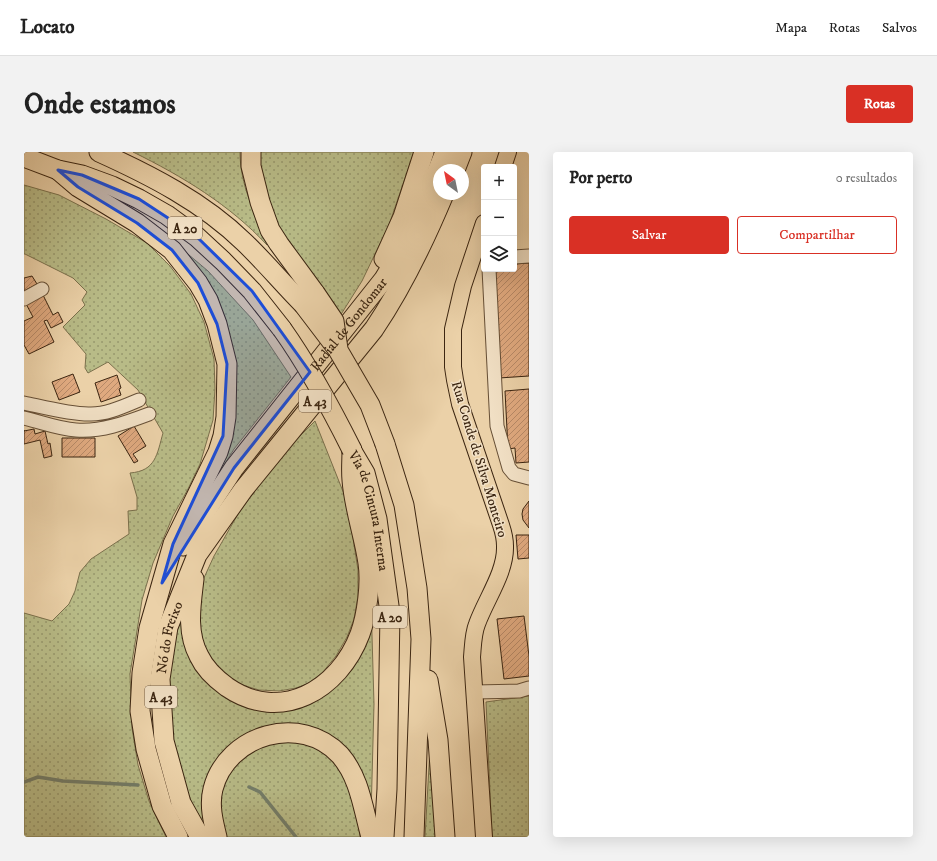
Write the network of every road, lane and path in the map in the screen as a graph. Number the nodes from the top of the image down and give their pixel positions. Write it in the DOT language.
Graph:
graph roads {
  1 [pos="99,152"];
  2 [pos="251,152"];
  3 [pos="424,152"];
  4 [pos="445,152"];
  5 [pos="462,152"];
  6 [pos="508,152"];
  7 [pos="24,157"];
  8 [pos="457,164"];
  9 [pos="504,164"];
  10 [pos="58,170"];
  11 [pos="442,200"];
  12 [pos="481,232"];
  13 [pos="529,256"];
  14 [pos="517,257"];
  15 [pos="489,272"];
  16 [pos="42,289"];
  17 [pos="24,299"];
  18 [pos="309,299"];
  19 [pos="359,311"];
  20 [pos="139,400"];
  21 [pos="24,403"];
  22 [pos="148,414"];
  23 [pos="24,418"];
  24 [pos="352,450"];
  25 [pos="529,478"];
  26 [pos="197,555"];
  27 [pos="162,583"];
  28 [pos="421,639"];
  29 [pos="529,688"];
  30 [pos="475,692"];
  31 [pos="178,837"];
  32 [pos="200,837"];
  33 [pos="217,837"];
  34 [pos="371,837"];
  35 [pos="384,837"];
  36 [pos="414,837"];
  37 [pos="445,837"];
  38 [pos="484,837"];
  1 -- 18 [label="highway, A 20"];
  2 -- 18 [label="highway"];
  3 -- 19 [label="highway"];
  4 -- 19 [label="highway, Radial de Gondomar / A 43"];
  5 -- 8 [label="highway"];
  6 -- 9 [label="main road"];
  7 -- 10 [label="highway, Via de Cintura Interna / A 20"];
  10 -- 24 [label="highway, Via de Cintura Interna / A 20, bridge"];
  10 -- 27 [label="highway"];
  11 -- 26 [label="highway, Radial de Gondomar / A 43"];
  12 -- 30 [label="main road, Rua Conde de Silva Monteiro"];
  13 -- 14 [label="street"];
  15 -- 25 [label="street"];
  16 -- 17 [label="street"];
  18 -- 28 [label="highway, A 20, bridge"];
  19 -- 27 [label="highway, Radial de Gondomar / A 43"];
  20 -- 21 [label="street"];
  22 -- 23 [label="street"];
  24 -- 26 [label="highway"];
  24 -- 35 [label="highway, Via de Cintura Interna / A 20"];
  26 -- 32 [label="highway, Nó do Freixo / A 43"];
  27 -- 31 [label="highway, Nó do Freixo / A 43"];
  28 -- 36 [label="highway, A 20"];
  28 -- 37 [label="highway"];
  29 -- 30 [label="street"];
  30 -- 38 [label="main road, Rua Conde de Silva Monteiro"];
  33 -- 34 [label="highway"];
}
